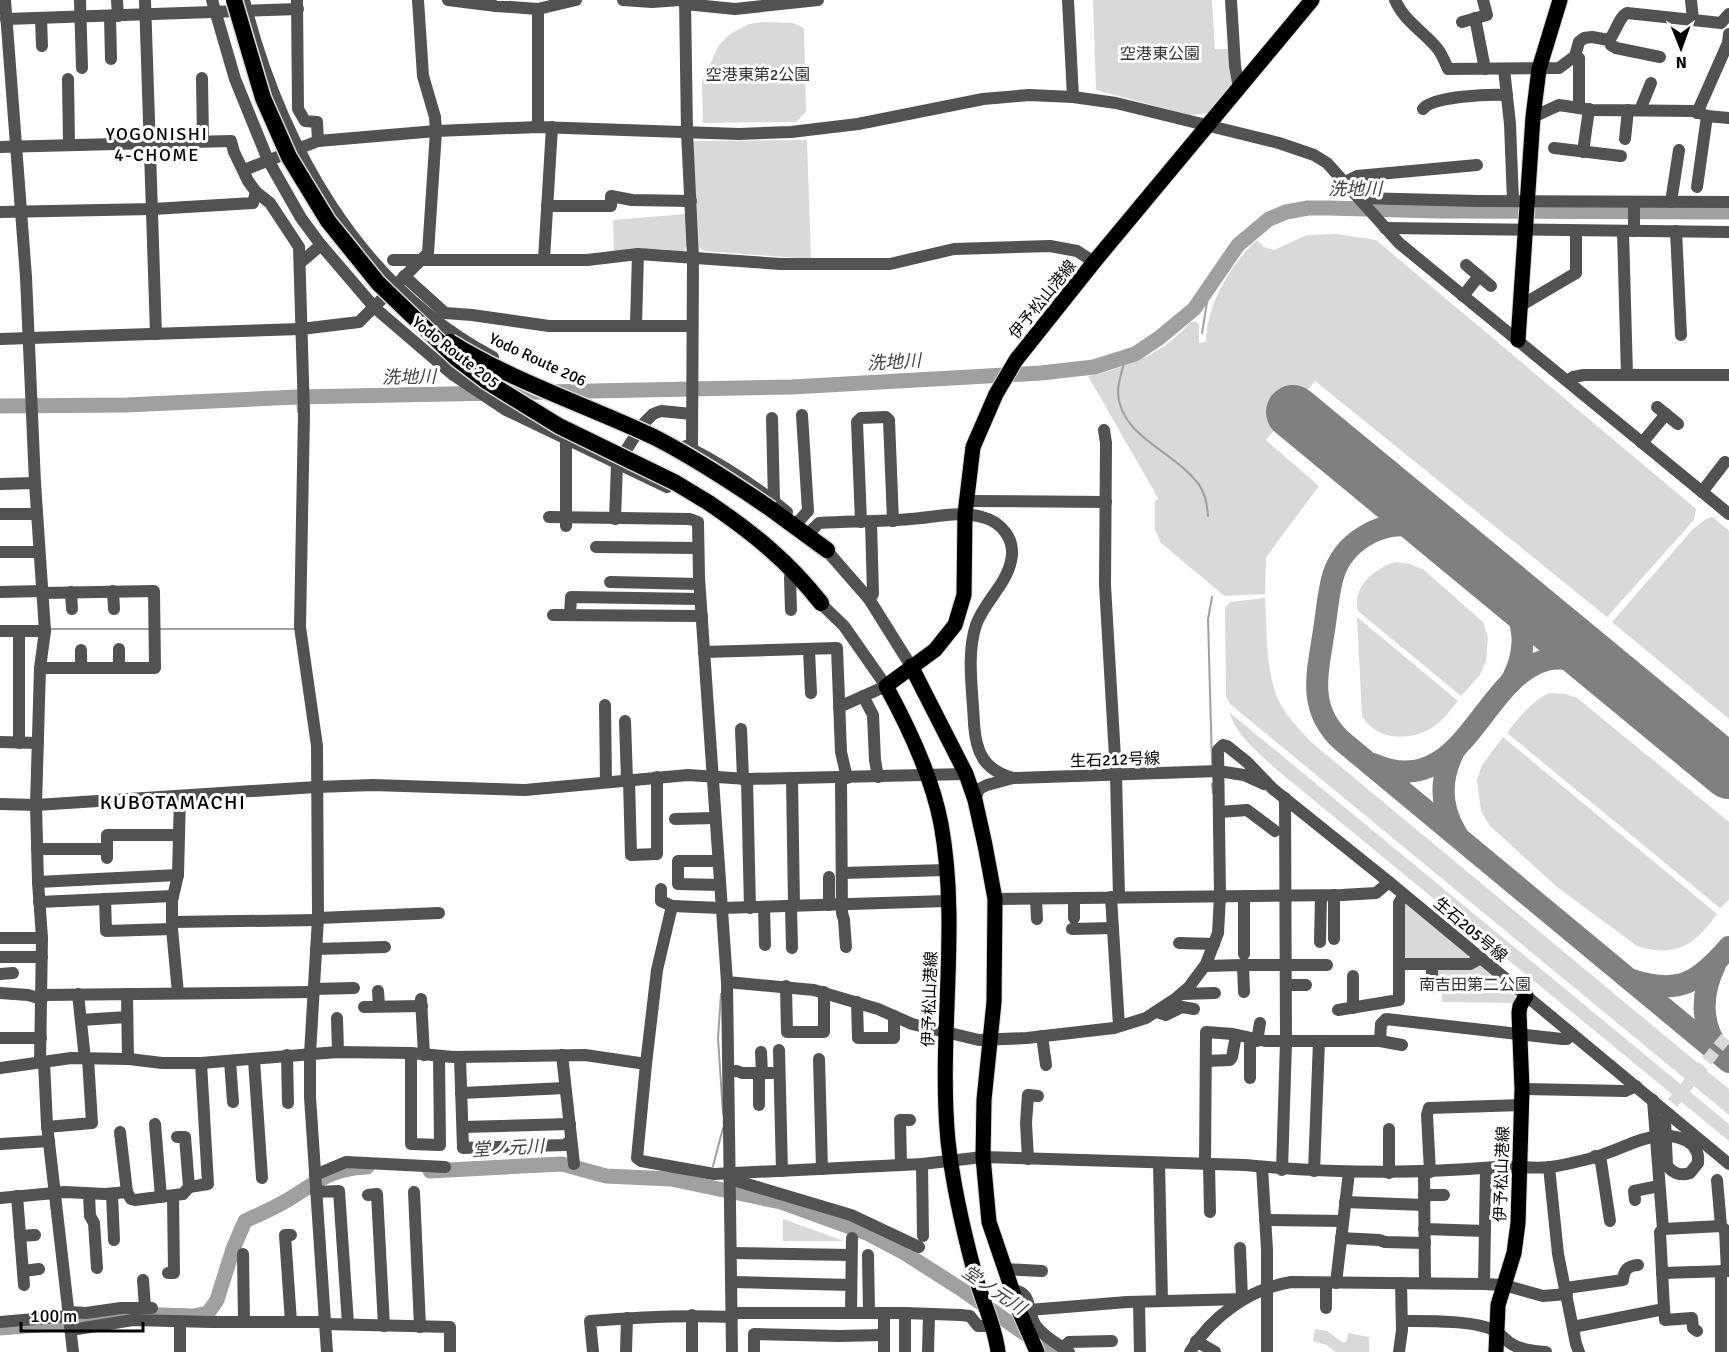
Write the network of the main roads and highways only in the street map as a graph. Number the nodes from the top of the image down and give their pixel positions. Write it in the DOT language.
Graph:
graph roads {
  1 [pos="234,0"];
  2 [pos="1312,0"];
  3 [pos="1560,0"];
  4 [pos="419,322"];
  5 [pos="1518,340"];
  6 [pos="827,550"];
  7 [pos="821,603"];
  8 [pos="911,666"];
  9 [pos="1526,996"];
  10 [pos="998,1352"];
  11 [pos="1037,1352"];
  12 [pos="1496,1352"];
  1 -- 4 [label="highway, bridge"];
  2 -- 8 [label="main road, 伊予松山港線"];
  3 -- 5 [label="main road"];
  4 -- 6 [label="highway, bridge"];
  4 -- 7 [label="highway, bridge"];
  8 -- 10 [label="main road, 伊予松山港線"];
  8 -- 11 [label="main road"];
  9 -- 12 [label="main road, 伊予松山港線"];
}
